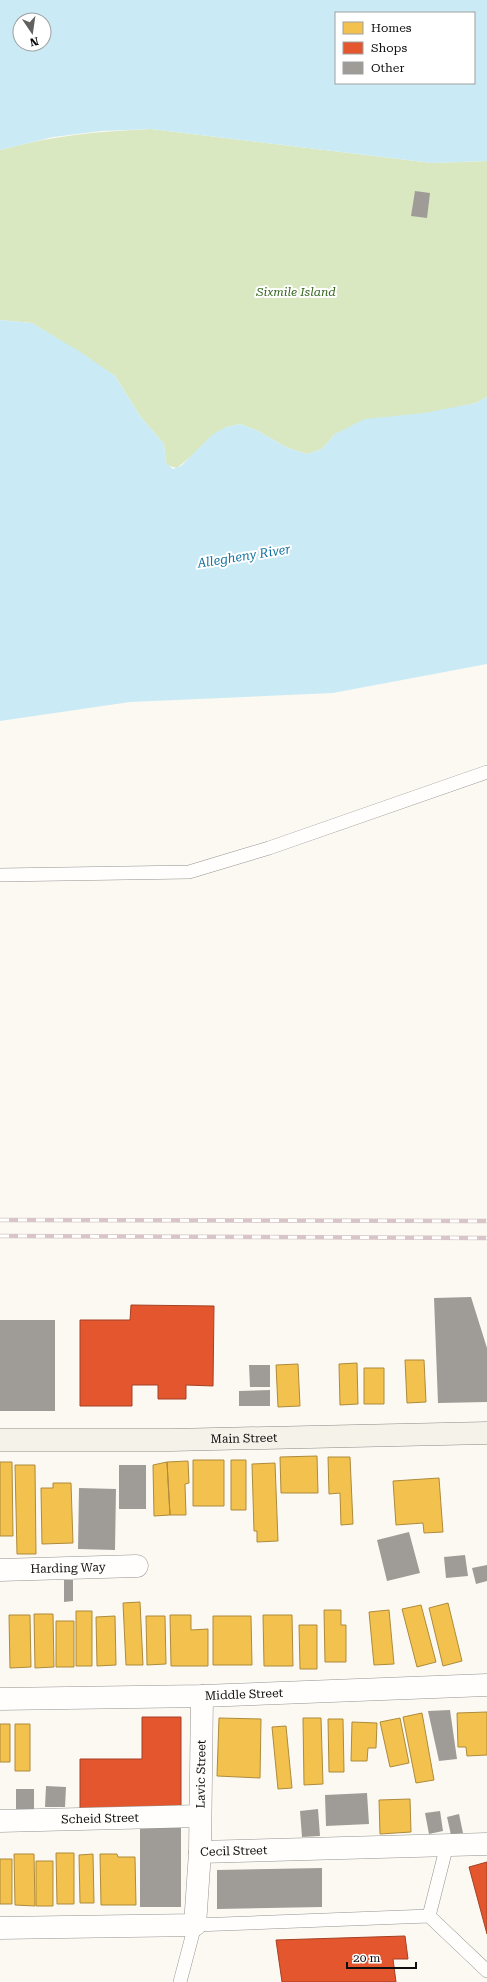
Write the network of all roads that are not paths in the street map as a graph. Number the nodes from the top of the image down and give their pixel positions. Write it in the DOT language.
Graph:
graph roads {
  1 [pos="487,772"];
  2 [pos="0,875"];
  3 [pos="487,1433"];
  4 [pos="0,1440"];
  5 [pos="137,1566"];
  6 [pos="0,1570"];
  7 [pos="487,1685"];
  8 [pos="202,1696"];
  9 [pos="0,1699"];
  10 [pos="200,1816"];
  11 [pos="0,1821"];
  12 [pos="487,1844"];
  13 [pos="447,1845"];
  14 [pos="200,1852"];
  15 [pos="429,1916"];
  16 [pos="195,1925"];
  17 [pos="0,1928"];
  18 [pos="487,1971"];
  19 [pos="180,1982"];
  1 -- 2 [label="lane"];
  3 -- 4 [label="main road, Main Street"];
  5 -- 6 [label="street, Harding Way"];
  7 -- 8 [label="street, Middle Street"];
  8 -- 9 [label="street, Middle Street"];
  8 -- 10 [label="street, Lavic Street"];
  10 -- 11 [label="street, Scheid Street"];
  10 -- 14 [label="street, Lavic Street"];
  12 -- 13 [label="street, Cecil Street"];
  13 -- 14 [label="street, Cecil Street"];
  13 -- 15 [label="lane"];
  14 -- 16 [label="street, Cecil Street"];
  15 -- 16 [label="lane"];
  15 -- 18 [label="lane"];
  16 -- 17 [label="street"];
  16 -- 19 [label="lane"];
}
